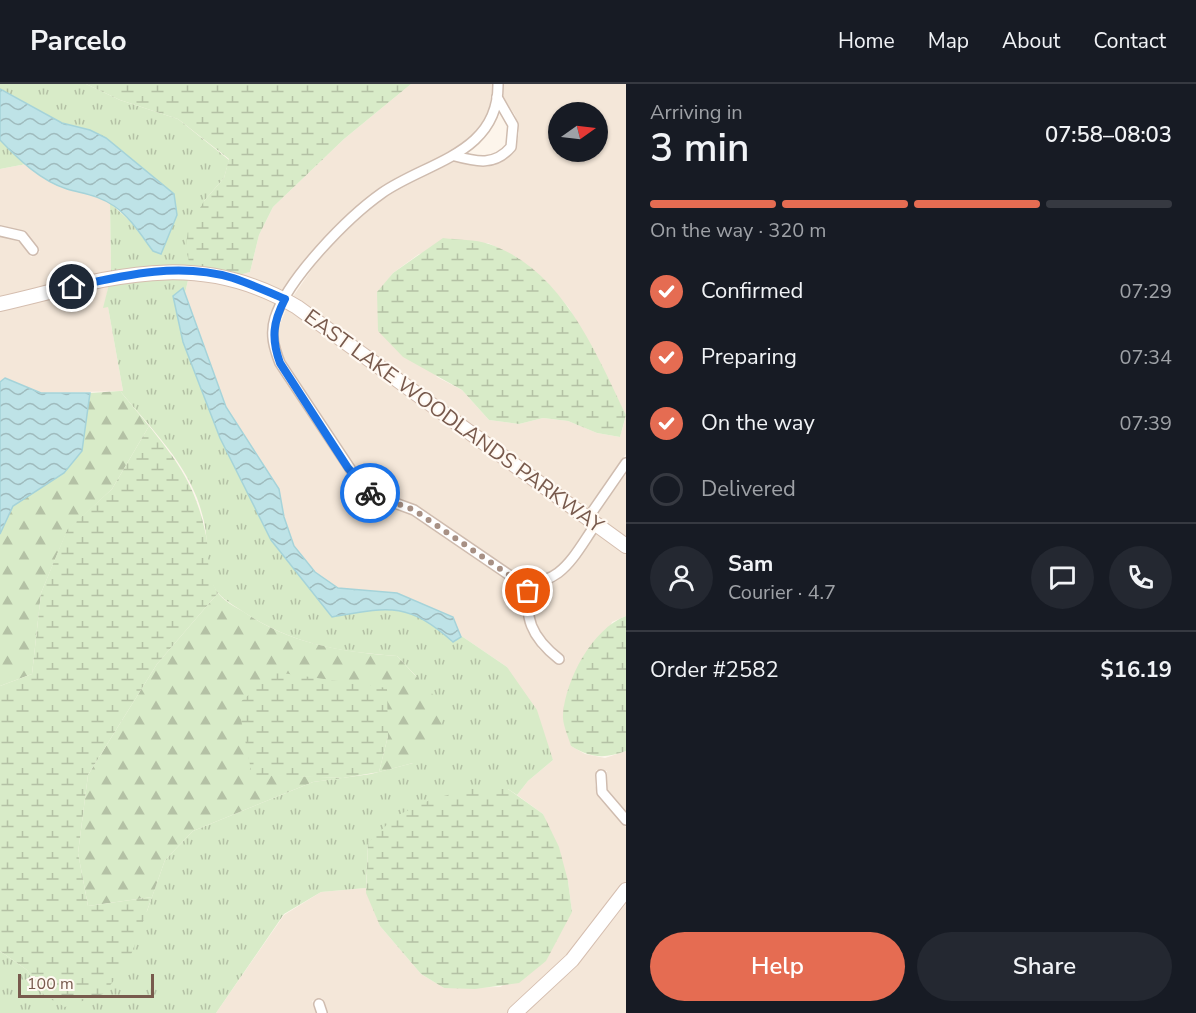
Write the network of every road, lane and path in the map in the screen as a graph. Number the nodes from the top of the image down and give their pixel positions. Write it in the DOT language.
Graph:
graph roads {
  1 [pos="498,84"];
  2 [pos="497,97"];
  3 [pos="455,156"];
  4 [pos="0,231"];
  5 [pos="33,250"];
  6 [pos="285,299"];
  7 [pos="0,304"];
  8 [pos="626,463"];
  9 [pos="592,521"];
  10 [pos="626,546"];
  11 [pos="529,583"];
  12 [pos="559,659"];
  13 [pos="601,775"];
  14 [pos="626,820"];
  15 [pos="625,891"];
  16 [pos="515,1013"];
  1 -- 2 [label="street"];
  2 -- 3 [label="street"];
  2 -- 3 [label="street"];
  3 -- 6 [label="street"];
  4 -- 5 [label="street"];
  6 -- 7 [label="street, EAST LAKE WOODLANDS PARKWAY"];
  6 -- 9 [label="street, EAST LAKE WOODLANDS PARKWAY"];
  6 -- 11 [label="street"];
  8 -- 9 [label="street"];
  9 -- 10 [label="street, EAST LAKE WOODLANDS PARKWAY"];
  9 -- 11 [label="street"];
  11 -- 12 [label="street"];
  13 -- 14 [label="street"];
  15 -- 16 [label="street"];
}
